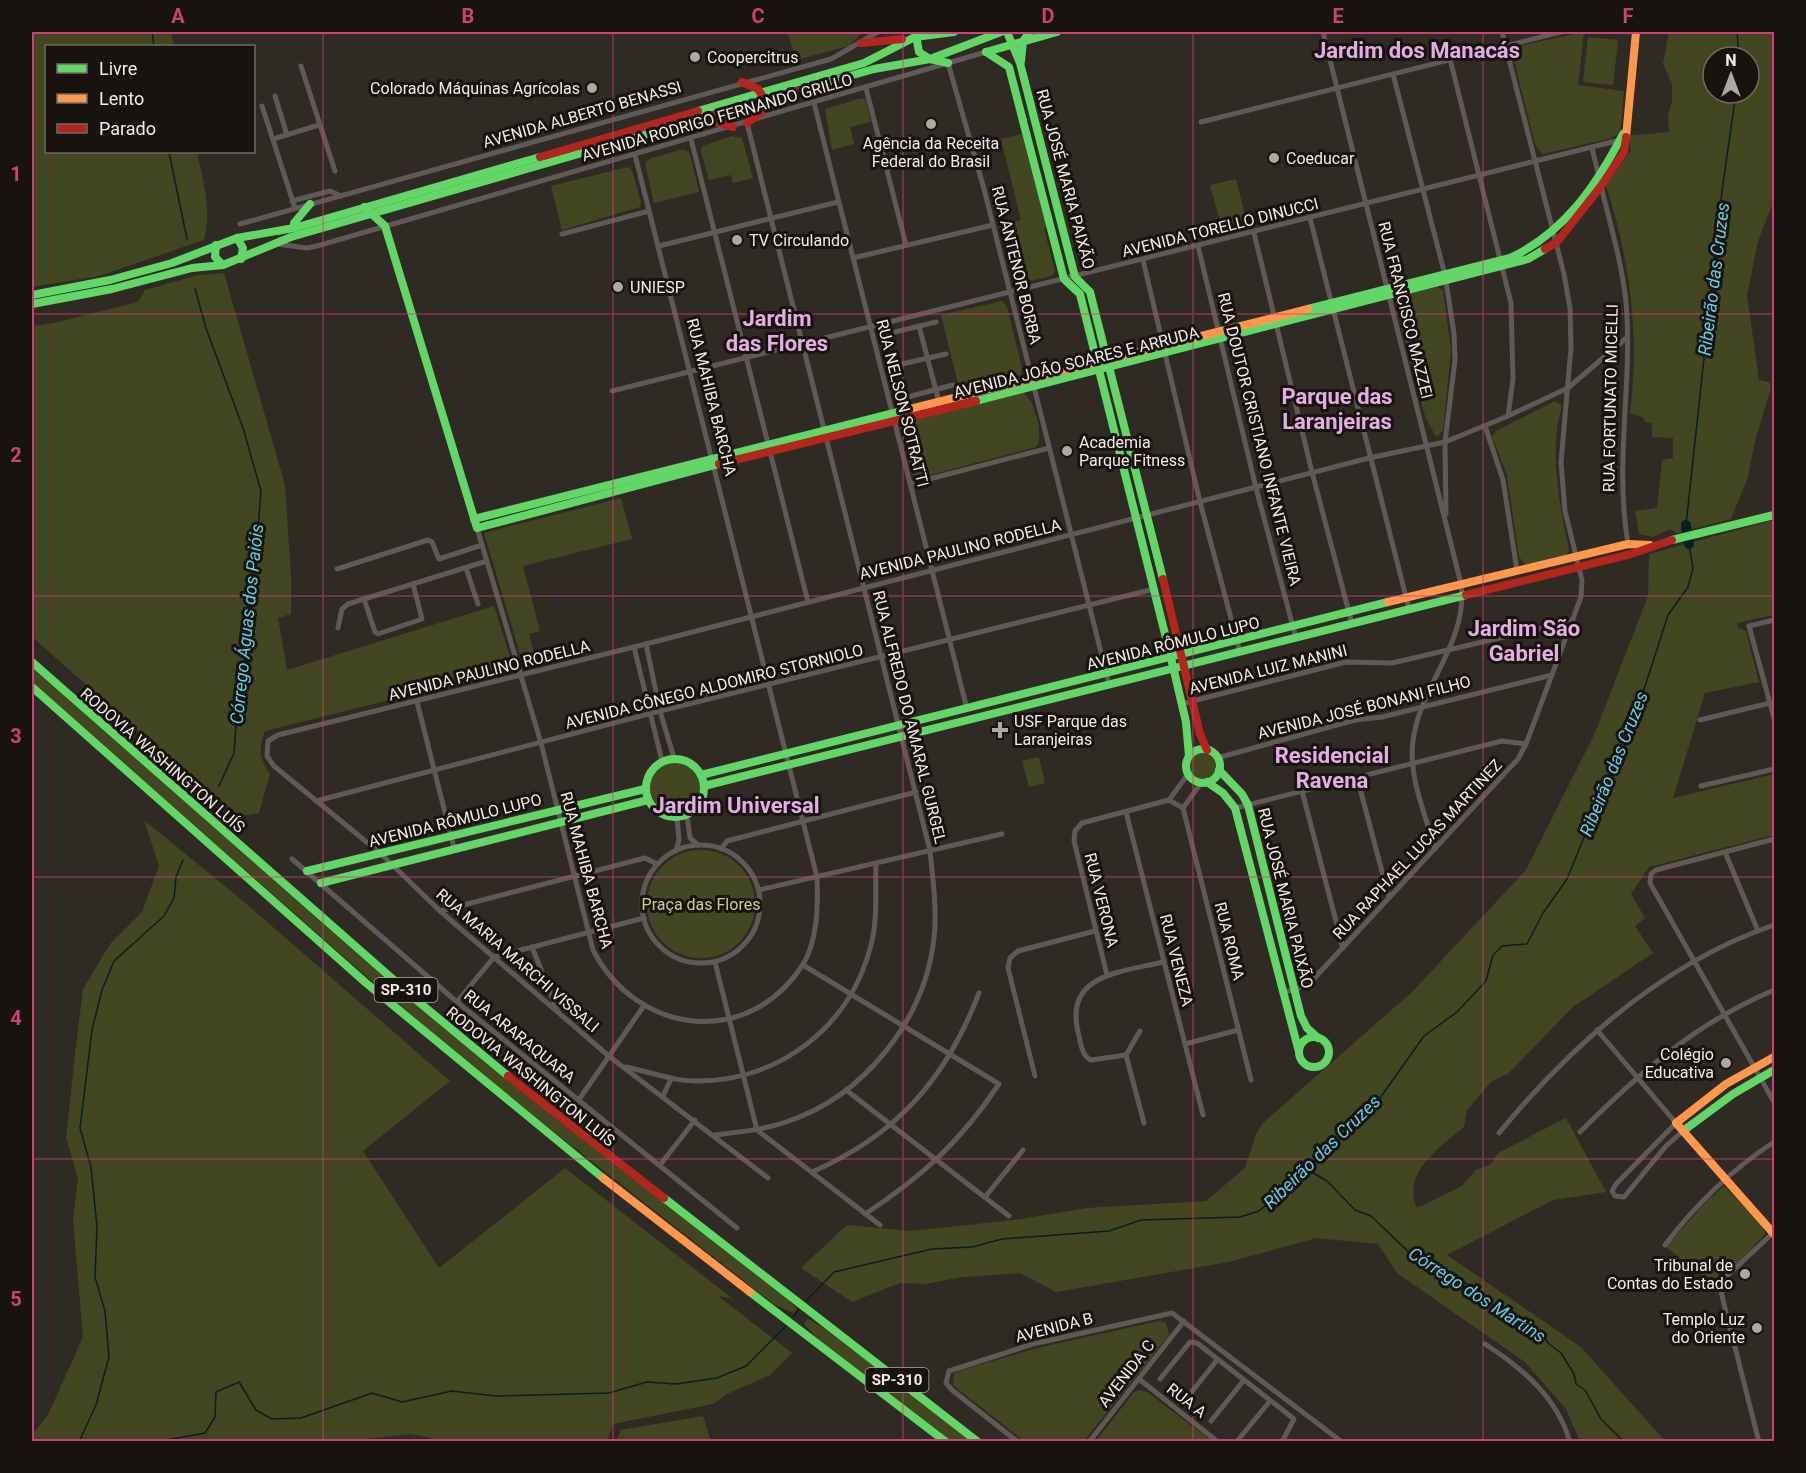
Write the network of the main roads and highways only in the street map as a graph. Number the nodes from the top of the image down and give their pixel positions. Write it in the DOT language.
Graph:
graph roads {
  1 [pos="954,32"];
  2 [pos="1001,32"];
  3 [pos="1007,32"];
  4 [pos="1030,32"];
  5 [pos="1057,32"];
  6 [pos="1636,32"];
  7 [pos="919,33"];
  8 [pos="907,38"];
  9 [pos="1023,41"];
  10 [pos="861,43"];
  11 [pos="1014,44"];
  12 [pos="986,52"];
  13 [pos="930,58"];
  14 [pos="948,63"];
  15 [pos="1020,63"];
  16 [pos="742,82"];
  17 [pos="763,96"];
  18 [pos="703,118"];
  19 [pos="747,123"];
  20 [pos="733,127"];
  21 [pos="1623,137"];
  22 [pos="310,204"];
  23 [pos="364,207"];
  24 [pos="372,214"];
  25 [pos="294,225"];
  26 [pos="237,238"];
  27 [pos="216,245"];
  28 [pos="241,259"];
  29 [pos="1502,264"];
  30 [pos="223,265"];
  31 [pos="32,295"];
  32 [pos="32,304"];
  33 [pos="1108,363"];
  34 [pos="1099,365"];
  35 [pos="674,472"];
  36 [pos="526,506"];
  37 [pos="529,515"];
  38 [pos="1774,515"];
  39 [pos="474,519"];
  40 [pos="477,528"];
  41 [pos="1652,545"];
  42 [pos="1183,655"];
  43 [pos="1171,658"];
  44 [pos="32,662"];
  45 [pos="1186,666"];
  46 [pos="1174,669"];
  47 [pos="32,687"];
  48 [pos="1207,750"];
  49 [pos="1189,756"];
  50 [pos="1219,770"];
  51 [pos="701,775"];
  52 [pos="1204,782"];
  53 [pos="704,786"];
  54 [pos="645,789"];
  55 [pos="648,800"];
  56 [pos="307,871"];
  57 [pos="321,883"];
  58 [pos="1318,1038"];
  59 [pos="1299,1052"];
  60 [pos="1774,1057"];
  61 [pos="1774,1070"];
  62 [pos="1683,1131"];
  63 [pos="1774,1232"];
  64 [pos="946,1442"];
  65 [pos="978,1442"];
  1 -- 7 [label="main road"];
  2 -- 13 [label="main road"];
  3 -- 11 [label="main road, RUA JOSÉ MARIA PAIXÃO"];
  4 -- 9 [label="main road"];
  5 -- 9 [label="main road, AVENIDA RODRIGO FERNANDO GRILLO"];
  6 -- 21 [label="main road"];
  7 -- 8 [label="main road"];
  7 -- 13 [label="main road"];
  8 -- 10 [label="main road"];
  8 -- 17 [label="main road"];
  9 -- 11 [label="main road, AVENIDA RODRIGO FERNANDO GRILLO"];
  9 -- 15 [label="main road"];
  11 -- 12 [label="main road, AVENIDA RODRIGO FERNANDO GRILLO"];
  11 -- 15 [label="main road, RUA JOSÉ MARIA PAIXÃO"];
  12 -- 34 [label="main road, RUA JOSÉ MARIA PAIXÃO"];
  13 -- 14 [label="main road"];
  13 -- 17 [label="main road"];
  15 -- 33 [label="main road, RUA JOSÉ MARIA PAIXÃO"];
  16 -- 17 [label="main road"];
  17 -- 18 [label="main road"];
  17 -- 19 [label="main road"];
  17 -- 23 [label="main road"];
  18 -- 20 [label="main road"];
  18 -- 24 [label="main road"];
  21 -- 29 [label="main road, AVENIDA JOÃO SOARES E ARRUDA"];
  21 -- 29 [label="main road, AVENIDA JOÃO SOARES E ARRUDA"];
  22 -- 25 [label="main road"];
  23 -- 24 [label="main road, RUA MAHIBA BARCHA"];
  23 -- 25 [label="main road"];
  24 -- 28 [label="main road"];
  24 -- 39 [label="main road, RUA MAHIBA BARCHA"];
  25 -- 26 [label="main road"];
  26 -- 27 [label="main road"];
  26 -- 28 [label="main road"];
  27 -- 30 [label="main road"];
  27 -- 31 [label="main road"];
  28 -- 30 [label="main road"];
  29 -- 33 [label="main road, AVENIDA JOÃO SOARES E ARRUDA"];
  30 -- 32 [label="main road"];
  33 -- 34 [label="main road, AVENIDA JOÃO SOARES E ARRUDA"];
  33 -- 42 [label="main road, RUA JOSÉ MARIA PAIXÃO"];
  34 -- 35 [label="main road, AVENIDA JOÃO SOARES E ARRUDA"];
  34 -- 43 [label="main road, RUA JOSÉ MARIA PAIXÃO"];
  35 -- 36 [label="main road, AVENIDA JOÃO SOARES E ARRUDA"];
  35 -- 37 [label="main road, AVENIDA JOÃO SOARES E ARRUDA"];
  36 -- 37 [label="main road"];
  36 -- 39 [label="main road, AVENIDA JOÃO SOARES E ARRUDA"];
  37 -- 40 [label="main road, AVENIDA JOÃO SOARES E ARRUDA"];
  38 -- 41 [label="main road, AVENIDA RÔMULO LUPO"];
  39 -- 40 [label="main road, RUA MAHIBA BARCHA"];
  41 -- 42 [label="main road, AVENIDA RÔMULO LUPO"];
  41 -- 45 [label="main road, AVENIDA RÔMULO LUPO"];
  42 -- 43 [label="main road, AVENIDA RÔMULO LUPO"];
  42 -- 45 [label="main road, RUA JOSÉ MARIA PAIXÃO"];
  43 -- 46 [label="main road, RUA JOSÉ MARIA PAIXÃO"];
  43 -- 51 [label="main road, AVENIDA RÔMULO LUPO"];
  44 -- 65 [label="main road, RODOVIA WASHINGTON LUÍS / SP-310"];
  45 -- 46 [label="main road, AVENIDA RÔMULO LUPO"];
  45 -- 48 [label="main road, RUA JOSÉ MARIA PAIXÃO"];
  46 -- 49 [label="main road, RUA JOSÉ MARIA PAIXÃO"];
  46 -- 53 [label="main road, AVENIDA RÔMULO LUPO"];
  47 -- 64 [label="main road, RODOVIA WASHINGTON LUÍS / SP-310"];
  48 -- 49 [label="main road"];
  48 -- 50 [label="main road"];
  49 -- 52 [label="main road"];
  50 -- 52 [label="main road"];
  50 -- 58 [label="main road, RUA JOSÉ MARIA PAIXÃO"];
  51 -- 53 [label="main road"];
  51 -- 54 [label="main road"];
  52 -- 59 [label="main road, RUA JOSÉ MARIA PAIXÃO"];
  53 -- 55 [label="main road"];
  54 -- 55 [label="main road"];
  54 -- 56 [label="main road, AVENIDA RÔMULO LUPO"];
  55 -- 57 [label="main road, AVENIDA RÔMULO LUPO"];
  58 -- 59 [label="main road"];
  58 -- 59 [label="main road"];
  60 -- 62 [label="main road"];
  61 -- 62 [label="main road"];
  62 -- 63 [label="main road"];
}
